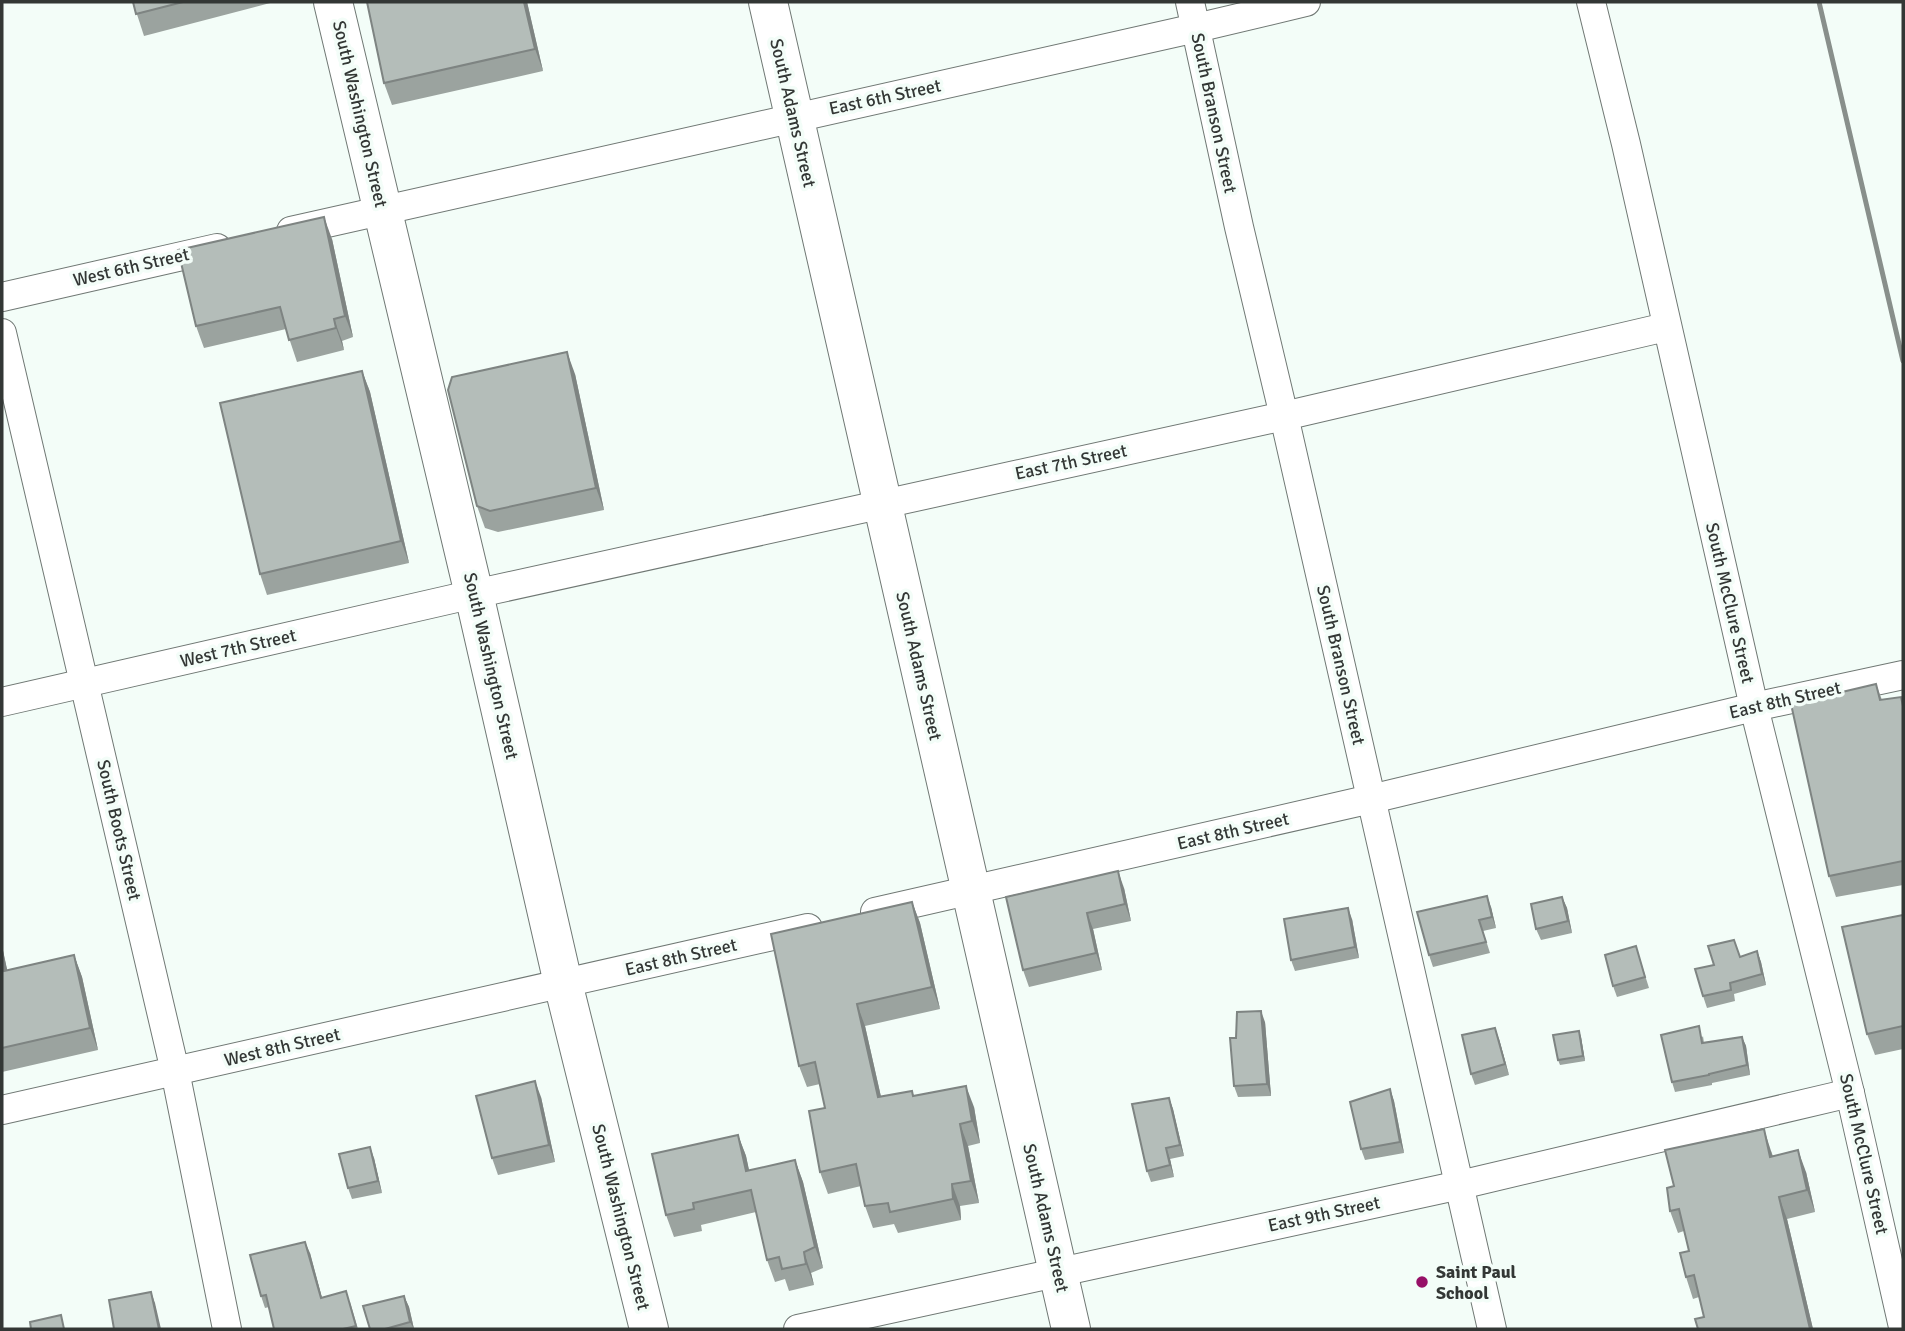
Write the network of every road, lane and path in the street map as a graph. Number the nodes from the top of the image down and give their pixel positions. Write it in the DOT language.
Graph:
graph roads {
  1 [pos="333,2"];
  2 [pos="768,2"];
  3 [pos="1306,2"];
  4 [pos="1591,2"];
  5 [pos="1193,15"];
  6 [pos="794,118"];
  7 [pos="383,209"];
  8 [pos="2,297"];
  9 [pos="1666,327"];
  10 [pos="2,333"];
  11 [pos="1284,416"];
  12 [pos="882,504"];
  13 [pos="474,594"];
  14 [pos="1903,675"];
  15 [pos="84,683"];
  16 [pos="2,702"];
  17 [pos="1754,707"];
  18 [pos="1371,799"];
  19 [pos="971,891"];
  20 [pos="563,984"];
  21 [pos="175,1071"];
  22 [pos="1850,1093"];
  23 [pos="2,1110"];
  24 [pos="1460,1185"];
  25 [pos="1058,1272"];
  26 [pos="1903,1327"];
  27 [pos="227,1329"];
  28 [pos="649,1329"];
  29 [pos="798,1329"];
  30 [pos="1071,1329"];
  31 [pos="1492,1329"];
  1 -- 7 [label="main road, South Washington Street"];
  2 -- 6 [label="main road, South Adams Street"];
  3 -- 5 [label="street, East 6th Street"];
  4 -- 9 [label="street, South McClure Street"];
  5 -- 6 [label="street, East 6th Street"];
  5 -- 11 [label="street, South Branson Street"];
  6 -- 7 [label="street, East 6th Street"];
  6 -- 12 [label="main road, South Adams Street"];
  7 -- 8 [label="street, West 6th Street"];
  7 -- 13 [label="main road, South Washington Street"];
  9 -- 11 [label="street, East 7th Street"];
  9 -- 17 [label="street, South McClure Street"];
  10 -- 15 [label="street, South Boots Street"];
  11 -- 12 [label="street, East 7th Street"];
  11 -- 18 [label="street, South Branson Street"];
  12 -- 13 [label="street, East 7th Street"];
  12 -- 19 [label="main road, South Adams Street"];
  13 -- 15 [label="street, West 7th Street"];
  13 -- 20 [label="main road, South Washington Street"];
  14 -- 17 [label="street, East 8th Street"];
  15 -- 16 [label="street, West 7th Street"];
  15 -- 21 [label="street, South Boots Street"];
  17 -- 18 [label="street, East 8th Street"];
  17 -- 22 [label="street, South McClure Street"];
  18 -- 19 [label="street, East 8th Street"];
  18 -- 24 [label="street, South Branson Street"];
  19 -- 20 [label="street, East 8th Street"];
  19 -- 25 [label="main road, South Adams Street"];
  20 -- 21 [label="street, West 8th Street"];
  20 -- 28 [label="main road, South Washington Street"];
  21 -- 23 [label="street, West 8th Street"];
  21 -- 27 [label="street, South Boots Street"];
  22 -- 24 [label="street, East 9th Street"];
  22 -- 26 [label="street, South McClure Street"];
  24 -- 25 [label="street, East 9th Street"];
  24 -- 31 [label="street, South Branson Street"];
  25 -- 29 [label="street, East 9th Street"];
  25 -- 30 [label="main road, South Adams Street"];
}
